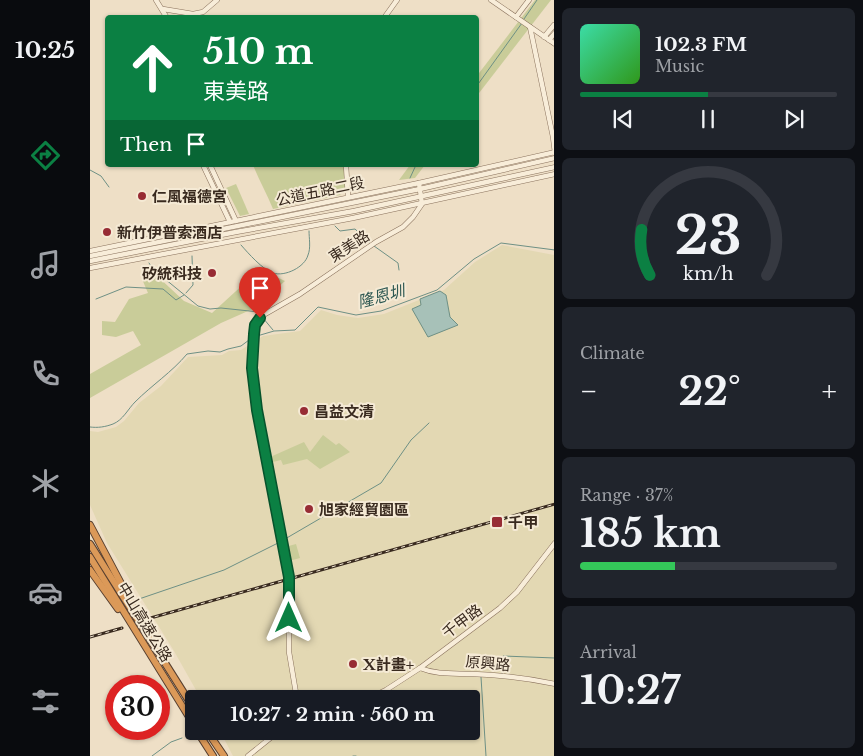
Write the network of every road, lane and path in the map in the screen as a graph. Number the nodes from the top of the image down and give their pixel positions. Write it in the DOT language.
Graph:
graph roads {
  1 [pos="156,0"];
  2 [pos="217,0"];
  3 [pos="397,0"];
  4 [pos="491,0"];
  5 [pos="529,0"];
  6 [pos="163,9"];
  7 [pos="164,15"];
  8 [pos="386,15"];
  9 [pos="516,17"];
  10 [pos="554,25"];
  11 [pos="529,27"];
  12 [pos="554,33"];
  13 [pos="546,39"];
  14 [pos="554,44"];
  15 [pos="554,152"];
  16 [pos="554,158"];
  17 [pos="204,167"];
  18 [pos="211,167"];
  19 [pos="346,167"];
  20 [pos="554,167"];
  21 [pos="554,174"];
  22 [pos="419,183"];
  23 [pos="420,189"];
  24 [pos="421,195"];
  25 [pos="348,197"];
  26 [pos="422,204"];
  27 [pos="236,221"];
  28 [pos="230,222"];
  29 [pos="236,232"];
  30 [pos="211,244"];
  31 [pos="90,251"];
  32 [pos="90,256"];
  33 [pos="90,261"];
  34 [pos="90,268"];
  35 [pos="90,525"];
  36 [pos="554,543"];
  37 [pos="90,544"];
  38 [pos="90,557"];
  39 [pos="90,570"];
  40 [pos="138,636"];
  41 [pos="160,655"];
  42 [pos="420,668"];
  43 [pos="554,684"];
  44 [pos="295,690"];
  45 [pos="386,690"];
  46 [pos="185,695"];
  47 [pos="185,711"];
  48 [pos="203,740"];
  49 [pos="213,740"];
  50 [pos="268,740"];
  51 [pos="213,756"];
  52 [pos="224,756"];
  53 [pos="248,756"];
  1 -- 6 [label="street"];
  2 -- 6 [label="street"];
  3 -- 8 [label="street"];
  4 -- 9 [label="street"];
  5 -- 9 [label="street"];
  6 -- 7 [label="street"];
  9 -- 11 [label="street"];
  10 -- 13 [label="street"];
  11 -- 13 [label="street"];
  11 -- 15 [label="street"];
  12 -- 13 [label="street"];
  13 -- 14 [label="street"];
  15 -- 22 [label="street, 公道五路二段"];
  16 -- 23 [label="street, 公道五路二段"];
  17 -- 28 [label="street"];
  18 -- 27 [label="street"];
  19 -- 25 [label="street"];
  20 -- 24 [label="street, 公道五路二段"];
  21 -- 26 [label="street"];
  22 -- 23 [label="street"];
  22 -- 25 [label="street, 公道五路二段"];
  23 -- 24 [label="street"];
  23 -- 32 [label="street, 公道五路二段"];
  24 -- 26 [label="street"];
  24 -- 29 [label="street, 公道五路二段"];
  25 -- 27 [label="street, 公道五路二段"];
  26 -- 30 [label="street"];
  26 -- 44 [label="street, 東美路"];
  27 -- 28 [label="street, 公道五路二段"];
  28 -- 31 [label="street, 公道五路二段"];
  29 -- 30 [label="street"];
  29 -- 33 [label="street, 公道五路二段"];
  30 -- 34 [label="street"];
  35 -- 41 [label="highway"];
  36 -- 42 [label="street, 千甲路"];
  37 -- 41 [label="highway, 中山高速公路"];
  38 -- 40 [label="highway, 中山高速公路"];
  39 -- 40 [label="highway"];
  40 -- 47 [label="highway, 中山高速公路"];
  41 -- 46 [label="highway, 中山高速公路"];
  42 -- 43 [label="street, 原興路"];
  42 -- 45 [label="street, 千甲路"];
  48 -- 51 [label="highway"];
  49 -- 52 [label="highway"];
  50 -- 53 [label="street"];
}
